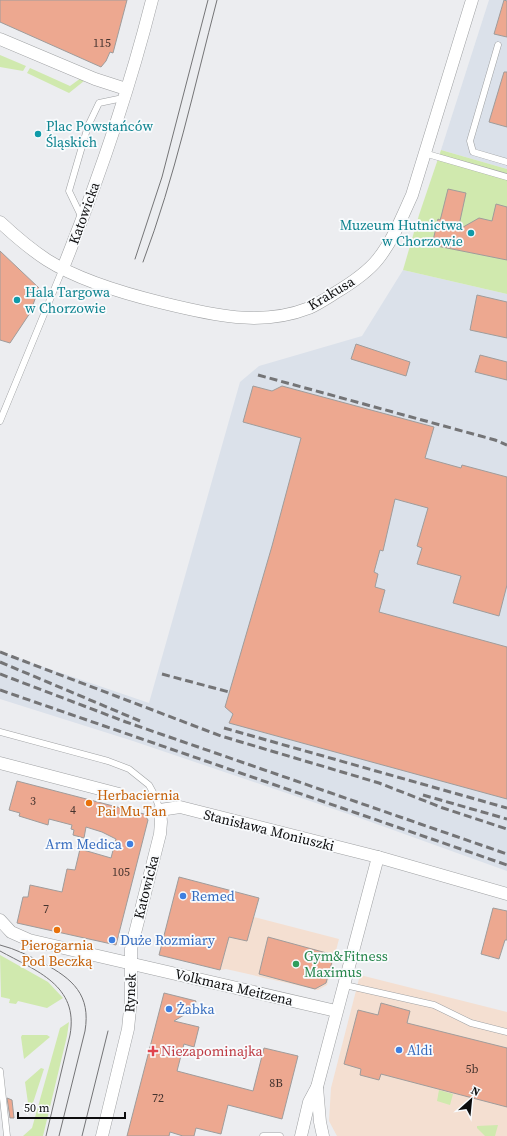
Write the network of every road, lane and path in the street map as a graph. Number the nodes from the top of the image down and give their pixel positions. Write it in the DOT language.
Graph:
graph roads {
  1 [pos="152,0"];
  2 [pos="472,0"];
  3 [pos="0,39"];
  4 [pos="498,45"];
  5 [pos="125,93"];
  6 [pos="424,153"];
  7 [pos="507,162"];
  8 [pos="507,177"];
  9 [pos="82,218"];
  10 [pos="0,222"];
  11 [pos="63,268"];
  12 [pos="0,421"];
  13 [pos="0,732"];
  14 [pos="0,764"];
  15 [pos="119,794"];
  16 [pos="160,810"];
  17 [pos="378,857"];
  18 [pos="507,894"];
  19 [pos="0,920"];
  20 [pos="131,964"];
  21 [pos="345,985"];
  22 [pos="336,1011"];
  23 [pos="507,1032"];
  24 [pos="0,1072"];
  25 [pos="317,1087"];
  26 [pos="8,1136"];
  27 [pos="102,1136"];
  28 [pos="264,1136"];
  29 [pos="280,1136"];
  30 [pos="301,1136"];
  31 [pos="324,1136"];
  1 -- 5 [label="street, Katowicka"];
  2 -- 6 [label="street, Krakusa"];
  3 -- 5 [label="street"];
  4 -- 7 [label="lane"];
  5 -- 9 [label="street, Katowicka"];
  5 -- 9 [label="lane"];
  6 -- 8 [label="lane"];
  6 -- 11 [label="street, Krakusa"];
  9 -- 11 [label="street, Katowicka"];
  10 -- 11 [label="street, Krakusa"];
  11 -- 12 [label="lane, Katowicka"];
  13 -- 16 [label="lane"];
  14 -- 15 [label="street"];
  16 -- 17 [label="street, Stanisława Moniuszki"];
  16 -- 20 [label="street, Katowicka"];
  17 -- 18 [label="street, Stanisława Moniuszki"];
  17 -- 21 [label="street"];
  19 -- 20 [label="street, Rynek"];
  20 -- 22 [label="street, Volkmara Meitzena"];
  20 -- 27 [label="street, Rynek"];
  21 -- 22 [label="street"];
  21 -- 23 [label="lane"];
  22 -- 25 [label="street"];
  24 -- 26 [label="lane"];
  25 -- 30 [label="street"];
  25 -- 31 [label="street"];
  28 -- 29 [label="lane"];
}
